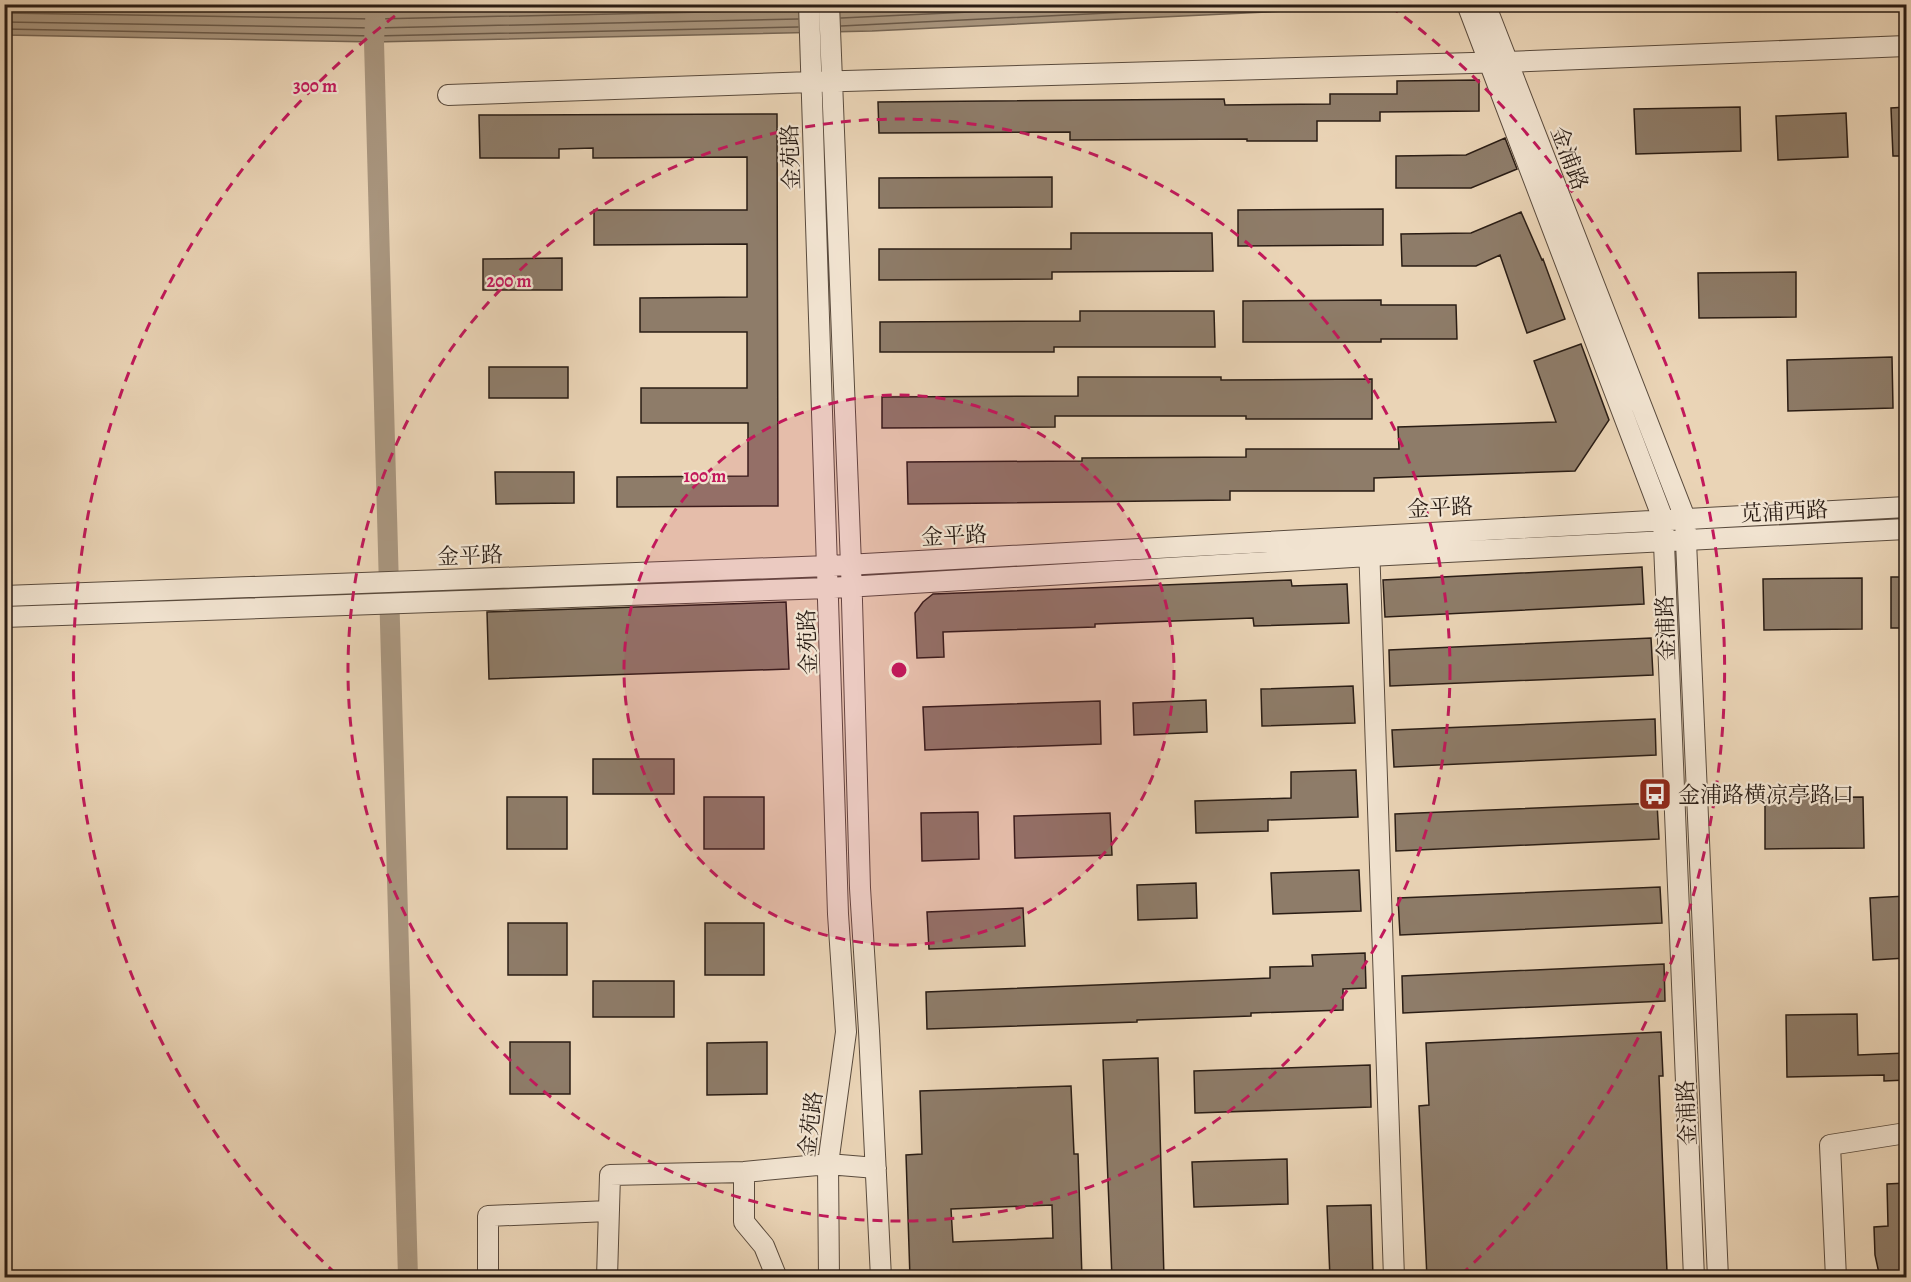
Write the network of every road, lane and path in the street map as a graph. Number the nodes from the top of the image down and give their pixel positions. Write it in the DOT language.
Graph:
graph roads {
  1 [pos="809,4"];
  2 [pos="830,4"];
  3 [pos="1477,8"];
  4 [pos="1906,46"];
  5 [pos="1498,63"];
  6 [pos="811,82"];
  7 [pos="832,82"];
  8 [pos="448,95"];
  9 [pos="1906,507"];
  10 [pos="1685,518"];
  11 [pos="1663,519"];
  12 [pos="1906,529"];
  13 [pos="1368,535"];
  14 [pos="1686,539"];
  15 [pos="1664,541"];
  16 [pos="1369,556"];
  17 [pos="851,565"];
  18 [pos="828,566"];
  19 [pos="852,587"];
  20 [pos="830,588"];
  21 [pos="4,596"];
  22 [pos="4,617"];
  23 [pos="1906,1133"];
  24 [pos="828,1164"];
  25 [pos="876,1168"];
  26 [pos="744,1172"];
  27 [pos="609,1211"];
  28 [pos="488,1278"];
  29 [pos="607,1278"];
  30 [pos="777,1278"];
  31 [pos="829,1278"];
  32 [pos="881,1278"];
  33 [pos="1394,1278"];
  34 [pos="1694,1278"];
  35 [pos="1718,1278"];
  36 [pos="1836,1278"];
  1 -- 6 [label="street, 金苑路"];
  2 -- 7 [label="street"];
  3 -- 5 [label="street, 金浦路"];
  4 -- 5 [label="street"];
  5 -- 7 [label="street"];
  5 -- 10 [label="street, 金浦路"];
  5 -- 11 [label="street, 金浦路"];
  6 -- 7 [label="street"];
  6 -- 8 [label="street"];
  6 -- 18 [label="street, 金苑路"];
  7 -- 17 [label="street"];
  9 -- 10 [label="street, 金平路"];
  10 -- 11 [label="street, 金平路"];
  10 -- 14 [label="street, 金浦路"];
  11 -- 13 [label="street, 金平路"];
  11 -- 15 [label="street, 金浦路"];
  12 -- 14 [label="street, 苋浦西路"];
  13 -- 16 [label="street"];
  13 -- 17 [label="street, 金平路"];
  14 -- 15 [label="street, 苋浦西路"];
  14 -- 35 [label="street, 金浦路"];
  15 -- 16 [label="street, 金平路"];
  15 -- 34 [label="street, 金浦路"];
  16 -- 19 [label="street, 金平路"];
  16 -- 33 [label="street"];
  17 -- 18 [label="street, 金平路"];
  17 -- 19 [label="street"];
  18 -- 20 [label="street, 金苑路"];
  18 -- 21 [label="street, 金平路"];
  19 -- 20 [label="street, 金平路"];
  19 -- 25 [label="street"];
  20 -- 22 [label="street, 金平路"];
  20 -- 24 [label="street, 金苑路"];
  23 -- 36 [label="street"];
  24 -- 25 [label="street"];
  24 -- 26 [label="street"];
  24 -- 31 [label="street, 金苑路"];
  25 -- 32 [label="street"];
  26 -- 27 [label="street"];
  26 -- 30 [label="street"];
  27 -- 28 [label="street"];
  27 -- 29 [label="street"];
}
